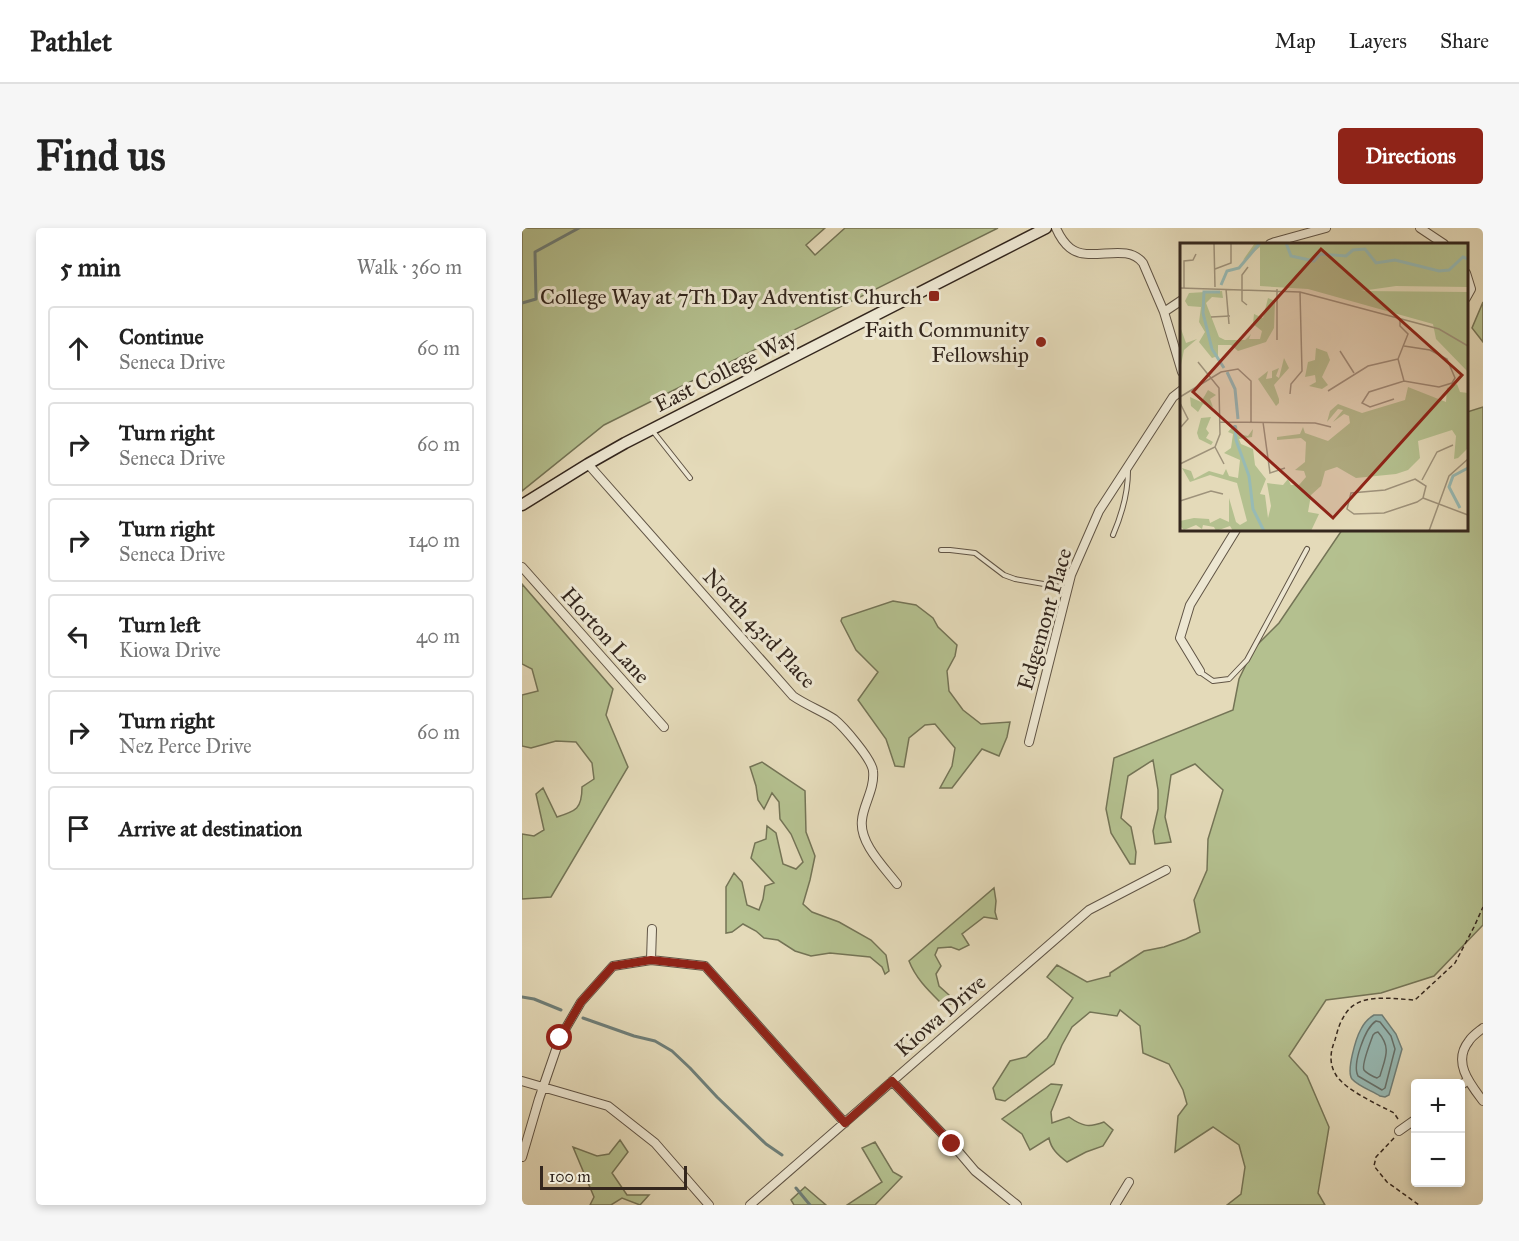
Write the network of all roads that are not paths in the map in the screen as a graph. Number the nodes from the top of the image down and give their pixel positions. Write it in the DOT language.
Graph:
graph roads {
  1 [pos="1046,228"];
  2 [pos="1056,228"];
  3 [pos="1326,228"];
  4 [pos="1420,228"];
  5 [pos="1272,243"];
  6 [pos="1442,243"];
  7 [pos="1468,277"];
  8 [pos="1468,296"];
  9 [pos="1180,301"];
  10 [pos="1164,312"];
  11 [pos="1180,365"];
  12 [pos="1180,392"];
  13 [pos="652,429"];
  14 [pos="588,464"];
  15 [pos="1128,467"];
  16 [pos="690,478"];
  17 [pos="522,505"];
  18 [pos="1235,531"];
  19 [pos="1113,535"];
  20 [pos="1307,549"];
  21 [pos="941,550"];
  22 [pos="522,567"];
  23 [pos="1067,588"];
  24 [pos="1200,671"];
  25 [pos="664,727"];
  26 [pos="1029,742"];
  27 [pos="1166,870"];
  28 [pos="897,884"];
  29 [pos="652,929"];
  30 [pos="651,960"];
  31 [pos="1483,1028"];
  32 [pos="1468,1080"];
  33 [pos="892,1081"];
  34 [pos="522,1082"];
  35 [pos="1465,1083"];
  36 [pos="543,1088"];
  37 [pos="1483,1101"];
  38 [pos="845,1123"];
  39 [pos="1411,1123"];
  40 [pos="1402,1129"];
  41 [pos="522,1158"];
  42 [pos="1129,1182"];
  43 [pos="709,1205"];
  44 [pos="750,1205"];
  45 [pos="1017,1205"];
  46 [pos="1115,1205"];
  1 -- 13 [label="main road, East College Way"];
  2 -- 10 [label="street"];
  3 -- 5 [label="street"];
  4 -- 6 [label="street"];
  7 -- 8 [label="street"];
  9 -- 10 [label="street"];
  10 -- 11 [label="street"];
  12 -- 15 [label="street, Edgemont Place"];
  13 -- 14 [label="main road, East College Way"];
  13 -- 16 [label="lane"];
  14 -- 17 [label="main road, East College Way"];
  14 -- 28 [label="street, North 43rd Place"];
  15 -- 19 [label="lane"];
  15 -- 23 [label="street, Edgemont Place"];
  18 -- 24 [label="street"];
  20 -- 24 [label="lane"];
  21 -- 23 [label="lane"];
  22 -- 25 [label="street, Horton Lane"];
  23 -- 26 [label="street, Edgemont Place"];
  27 -- 33 [label="street, Kiowa Drive"];
  29 -- 30 [label="street"];
  30 -- 36 [label="street"];
  30 -- 38 [label="street"];
  31 -- 32 [label="street"];
  32 -- 35 [label="street"];
  32 -- 37 [label="street"];
  33 -- 38 [label="street, Kiowa Drive"];
  33 -- 45 [label="street"];
  34 -- 36 [label="street"];
  36 -- 41 [label="street"];
  36 -- 43 [label="street"];
  38 -- 44 [label="street, Kiowa Drive"];
  39 -- 40 [label="street"];
  42 -- 46 [label="street"];
}
